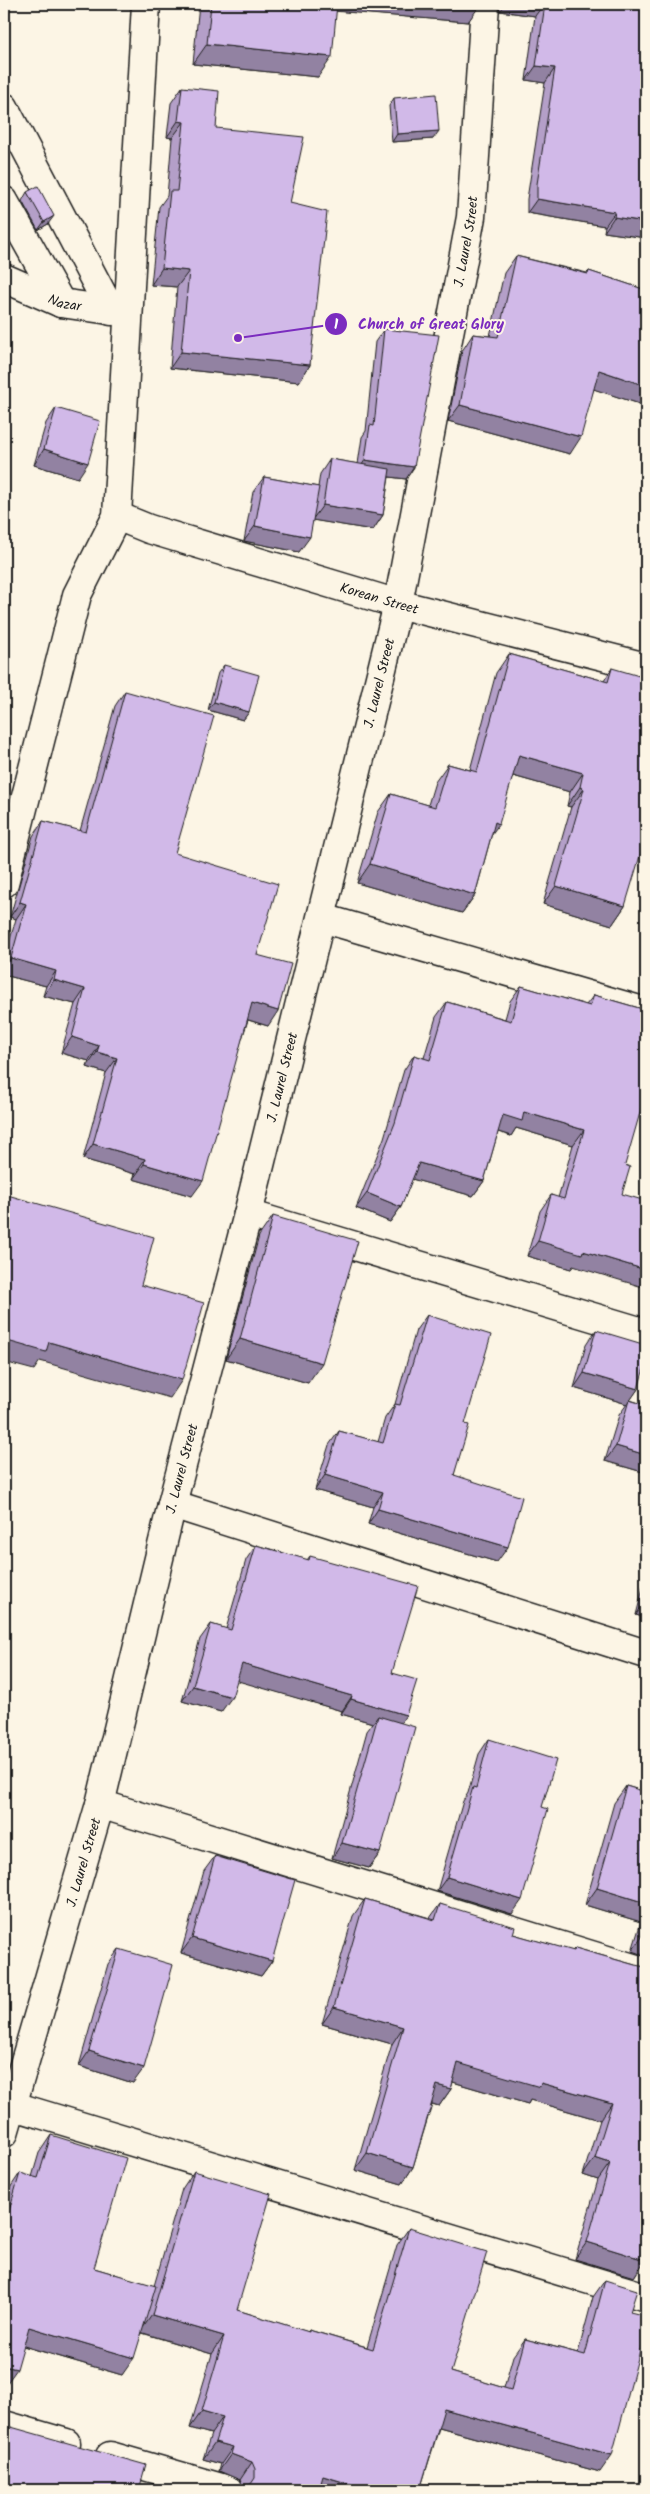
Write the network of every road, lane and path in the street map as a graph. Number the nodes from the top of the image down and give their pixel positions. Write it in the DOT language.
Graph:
graph roads {
  1 [pos="146,4"];
  2 [pos="485,4"];
  3 [pos="4,107"];
  4 [pos="4,200"];
  5 [pos="4,278"];
  6 [pos="61,304"];
  7 [pos="120,312"];
  8 [pos="117,516"];
  9 [pos="398,604"];
  10 [pos="646,667"];
  11 [pos="4,883"];
  12 [pos="322,918"];
  13 [pos="646,1012"];
  14 [pos="248,1214"];
  15 [pos="646,1333"];
  16 [pos="172,1504"];
  17 [pos="646,1654"];
  18 [pos="100,1804"];
  19 [pos="646,1972"];
  20 [pos="8,2104"];
  21 [pos="4,2133"];
  22 [pos="646,2297"];
  23 [pos="4,2425"];
  24 [pos="228,2490"];
  1 -- 7 [label="street"];
  2 -- 9 [label="street, J. Laurel Street"];
  3 -- 7 [label="street"];
  4 -- 6 [label="street"];
  5 -- 6 [label="street, Nazar"];
  6 -- 7 [label="street, Nazar"];
  7 -- 8 [label="street"];
  8 -- 9 [label="street, Korean Street"];
  8 -- 11 [label="street"];
  9 -- 10 [label="street, Korean Street"];
  9 -- 12 [label="street, J. Laurel Street"];
  12 -- 13 [label="street"];
  12 -- 14 [label="street, J. Laurel Street"];
  14 -- 15 [label="street"];
  14 -- 16 [label="street, J. Laurel Street"];
  16 -- 17 [label="street"];
  16 -- 18 [label="street, J. Laurel Street"];
  18 -- 19 [label="street"];
  18 -- 20 [label="street, J. Laurel Street"];
  20 -- 21 [label="street, J. Laurel Street"];
  20 -- 22 [label="street"];
  23 -- 24 [label="street"];
}
